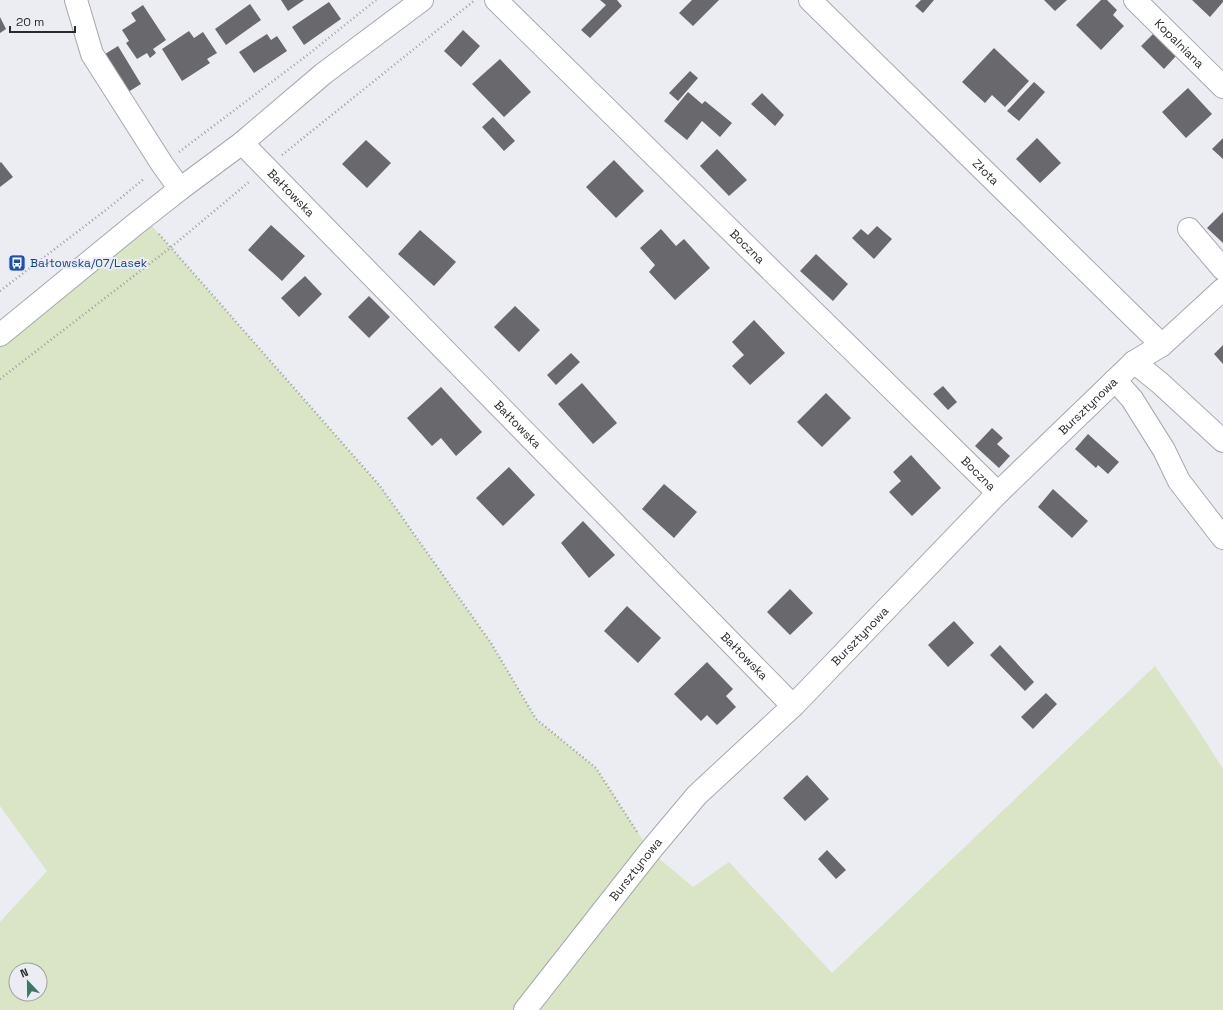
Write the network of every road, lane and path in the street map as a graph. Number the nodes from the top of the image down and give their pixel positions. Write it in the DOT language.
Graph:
graph roads {
  1 [pos="76,0"];
  2 [pos="376,0"];
  3 [pos="422,0"];
  4 [pos="475,0"];
  5 [pos="496,0"];
  6 [pos="810,0"];
  7 [pos="1135,0"];
  8 [pos="1223,87"];
  9 [pos="242,143"];
  10 [pos="162,164"];
  11 [pos="266,167"];
  12 [pos="180,189"];
  13 [pos="144,217"];
  14 [pos="1189,229"];
  15 [pos="170,248"];
  16 [pos="1223,269"];
  17 [pos="1223,289"];
  18 [pos="0,291"];
  19 [pos="0,335"];
  20 [pos="1162,345"];
  21 [pos="1134,362"];
  22 [pos="0,379"];
  23 [pos="1115,380"];
  24 [pos="1223,442"];
  25 [pos="998,493"];
  26 [pos="1223,538"];
  27 [pos="793,706"];
  28 [pos="650,851"];
  29 [pos="525,1010"];
  1 -- 10 [label="street"];
  2 -- 10 [label="path"];
  3 -- 9 [label="street"];
  4 -- 11 [label="path"];
  5 -- 25 [label="street, Boczna"];
  6 -- 20 [label="street, Złota"];
  7 -- 8 [label="street, Kopalniana"];
  9 -- 11 [label="street, Bałtowska"];
  9 -- 12 [label="street"];
  10 -- 12 [label="street"];
  10 -- 18 [label="path"];
  11 -- 15 [label="path"];
  11 -- 27 [label="street, Bałtowska"];
  12 -- 13 [label="street"];
  13 -- 15 [label="path"];
  13 -- 19 [label="street"];
  14 -- 16 [label="street"];
  15 -- 22 [label="path"];
  15 -- 28 [label="path"];
  17 -- 20 [label="street, Bursztynowa"];
  20 -- 21 [label="street, Bursztynowa"];
  21 -- 23 [label="street, Bursztynowa"];
  21 -- 24 [label="street"];
  23 -- 25 [label="street, Bursztynowa"];
  23 -- 26 [label="street"];
  25 -- 27 [label="street, Bursztynowa"];
  27 -- 28 [label="street, Bursztynowa"];
  28 -- 29 [label="street, Bursztynowa"];
}
